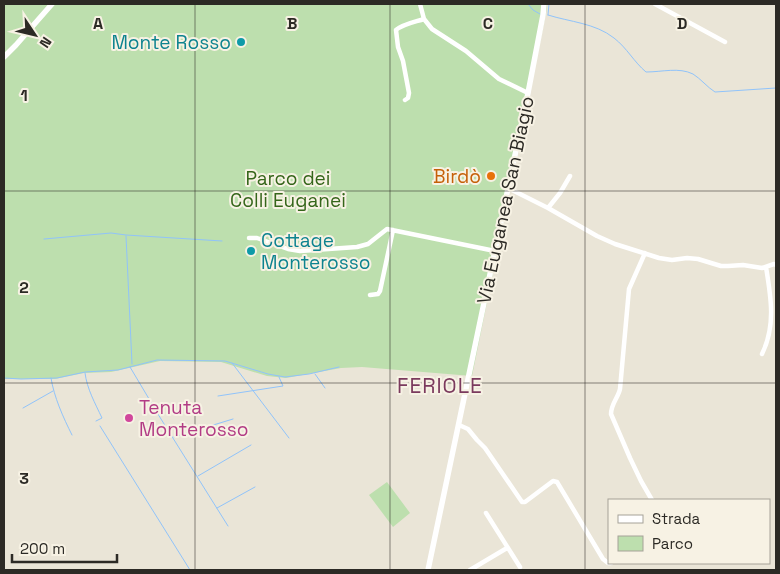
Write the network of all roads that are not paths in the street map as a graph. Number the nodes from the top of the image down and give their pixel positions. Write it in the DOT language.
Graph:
graph roads {
  1 [pos="52,4"];
  2 [pos="420,4"];
  3 [pos="544,4"];
  4 [pos="655,4"];
  5 [pos="424,18"];
  6 [pos="724,42"];
  7 [pos="4,57"];
  8 [pos="528,93"];
  9 [pos="405,100"];
  10 [pos="570,176"];
  11 [pos="508,188"];
  12 [pos="548,208"];
  13 [pos="393,230"];
  14 [pos="250,238"];
  15 [pos="495,251"];
  16 [pos="645,253"];
  17 [pos="776,265"];
  18 [pos="766,267"];
  19 [pos="370,295"];
  20 [pos="762,354"];
  21 [pos="459,425"];
  22 [pos="651,499"];
  23 [pos="486,513"];
  24 [pos="508,548"];
  25 [pos="608,563"];
  26 [pos="520,567"];
  27 [pos="428,570"];
  28 [pos="470,570"];
  1 -- 7 [label="main road"];
  2 -- 5 [label="street"];
  3 -- 8 [label="main road, Via Euganea San Biagio"];
  4 -- 6 [label="street"];
  5 -- 8 [label="street"];
  5 -- 9 [label="street"];
  8 -- 11 [label="main road, Via Euganea San Biagio"];
  10 -- 12 [label="street"];
  11 -- 12 [label="street"];
  11 -- 15 [label="main road, Via Euganea San Biagio"];
  12 -- 16 [label="street"];
  13 -- 14 [label="street"];
  13 -- 15 [label="street"];
  13 -- 19 [label="street"];
  15 -- 21 [label="main road, Via Euganea San Biagio"];
  16 -- 18 [label="street"];
  16 -- 22 [label="street"];
  17 -- 18 [label="street"];
  18 -- 20 [label="street"];
  21 -- 25 [label="street"];
  21 -- 27 [label="main road, Via Euganea San Biagio"];
  23 -- 24 [label="street"];
  24 -- 26 [label="street"];
  24 -- 28 [label="street"];
}
